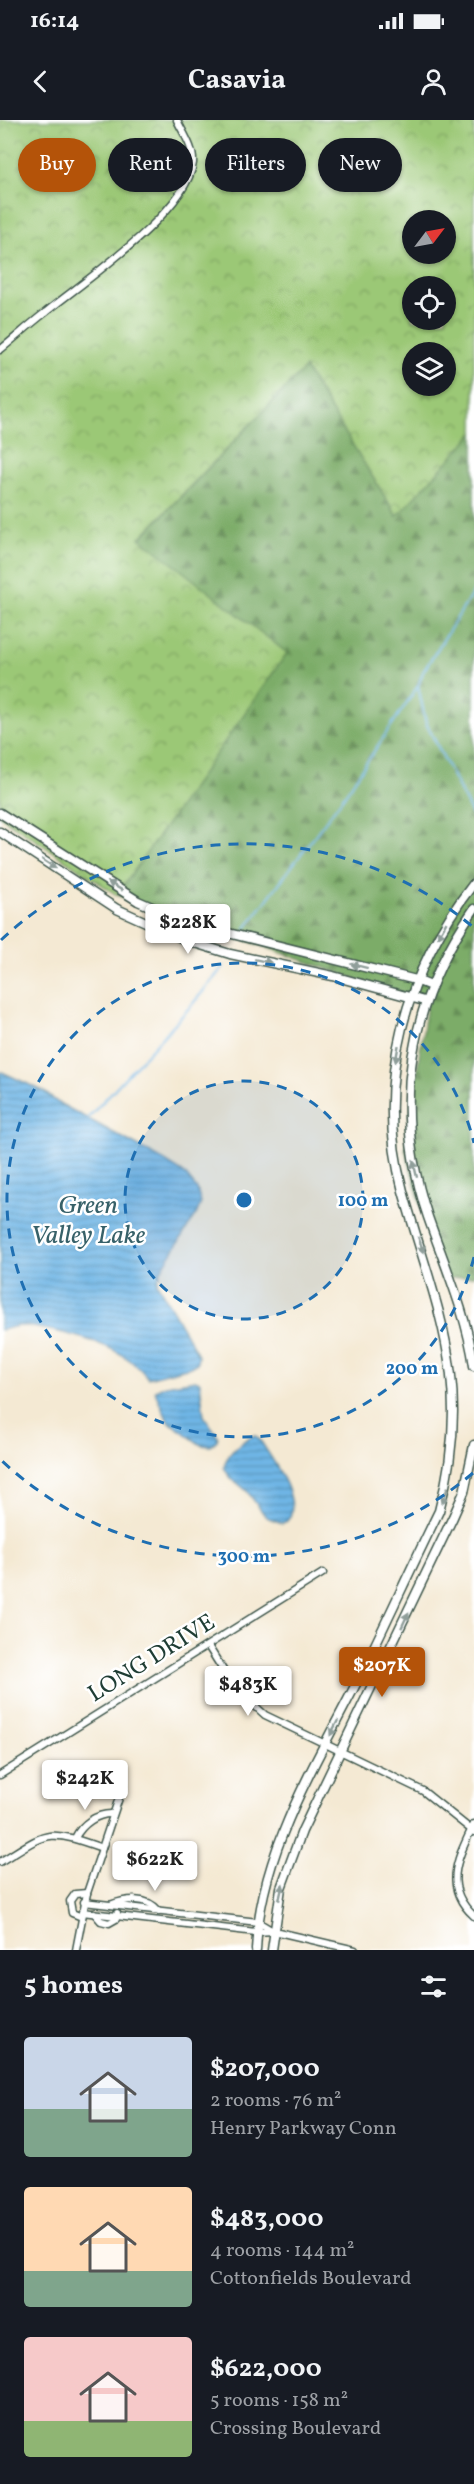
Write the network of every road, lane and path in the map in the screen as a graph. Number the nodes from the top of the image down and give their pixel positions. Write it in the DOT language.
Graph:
graph roads {
  1 [pos="177,120"];
  2 [pos="0,350"];
  3 [pos="0,813"];
  4 [pos="0,832"];
  5 [pos="474,883"];
  6 [pos="474,909"];
  7 [pos="416,980"];
  8 [pos="431,986"];
  9 [pos="410,997"];
  10 [pos="424,1001"];
  11 [pos="474,1366"];
  12 [pos="474,1444"];
  13 [pos="323,1573"];
  14 [pos="208,1646"];
  15 [pos="325,1745"];
  16 [pos="339,1752"];
  17 [pos="0,1774"];
  18 [pos="124,1783"];
  19 [pos="113,1814"];
  20 [pos="473,1829"];
  21 [pos="75,1839"];
  22 [pos="102,1848"];
  23 [pos="0,1862"];
  24 [pos="87,1893"];
  25 [pos="136,1901"];
  26 [pos="84,1902"];
  27 [pos="110,1905"];
  28 [pos="118,1906"];
  29 [pos="136,1909"];
  30 [pos="159,1911"];
  31 [pos="82,1915"];
  32 [pos="117,1916"];
  33 [pos="201,1916"];
  34 [pos="474,1916"];
  35 [pos="135,1918"];
  36 [pos="158,1920"];
  37 [pos="258,1922"];
  38 [pos="199,1926"];
  39 [pos="274,1931"];
  40 [pos="256,1932"];
  41 [pos="76,1950"];
  42 [pos="256,1950"];
  43 [pos="272,1950"];
  44 [pos="355,1950"];
  1 -- 2 [label="street"];
  7 -- 3 [label="street, one-way"];
  4 -- 9 [label="street, one-way"];
  5 -- 7 [label="street, one-way"];
  6 -- 8 [label="street"];
  7 -- 8 [label="street"];
  7 -- 9 [label="street"];
  8 -- 10 [label="street"];
  9 -- 10 [label="street"];
  9 -- 15 [label="street, one-way"];
  11 -- 10 [label="street, one-way"];
  16 -- 12 [label="street, one-way"];
  13 -- 14 [label="street, LONG DRIVE"];
  14 -- 15 [label="street"];
  14 -- 17 [label="street, LONG DRIVE"];
  15 -- 16 [label="street"];
  15 -- 37 [label="street"];
  16 -- 20 [label="street"];
  39 -- 16 [label="street, one-way"];
  18 -- 19 [label="street"];
  19 -- 21 [label="street"];
  19 -- 22 [label="street"];
  20 -- 34 [label="street"];
  21 -- 22 [label="street"];
  21 -- 23 [label="street"];
  22 -- 24 [label="street"];
  24 -- 26 [label="street"];
  24 -- 31 [label="street"];
  25 -- 27 [label="street"];
  25 -- 29 [label="street"];
  25 -- 30 [label="street"];
  26 -- 27 [label="street"];
  26 -- 31 [label="street"];
  27 -- 28 [label="street"];
  28 -- 29 [label="street"];
  28 -- 32 [label="street"];
  29 -- 30 [label="street"];
  29 -- 35 [label="street"];
  30 -- 33 [label="street"];
  30 -- 36 [label="street"];
  31 -- 32 [label="street"];
  31 -- 41 [label="street"];
  32 -- 35 [label="street"];
  33 -- 37 [label="street"];
  33 -- 38 [label="street"];
  35 -- 36 [label="street"];
  36 -- 38 [label="street"];
  37 -- 39 [label="street"];
  37 -- 40 [label="street"];
  38 -- 40 [label="street"];
  39 -- 40 [label="street"];
  39 -- 43 [label="street"];
  39 -- 44 [label="street"];
  40 -- 42 [label="street"];
}
